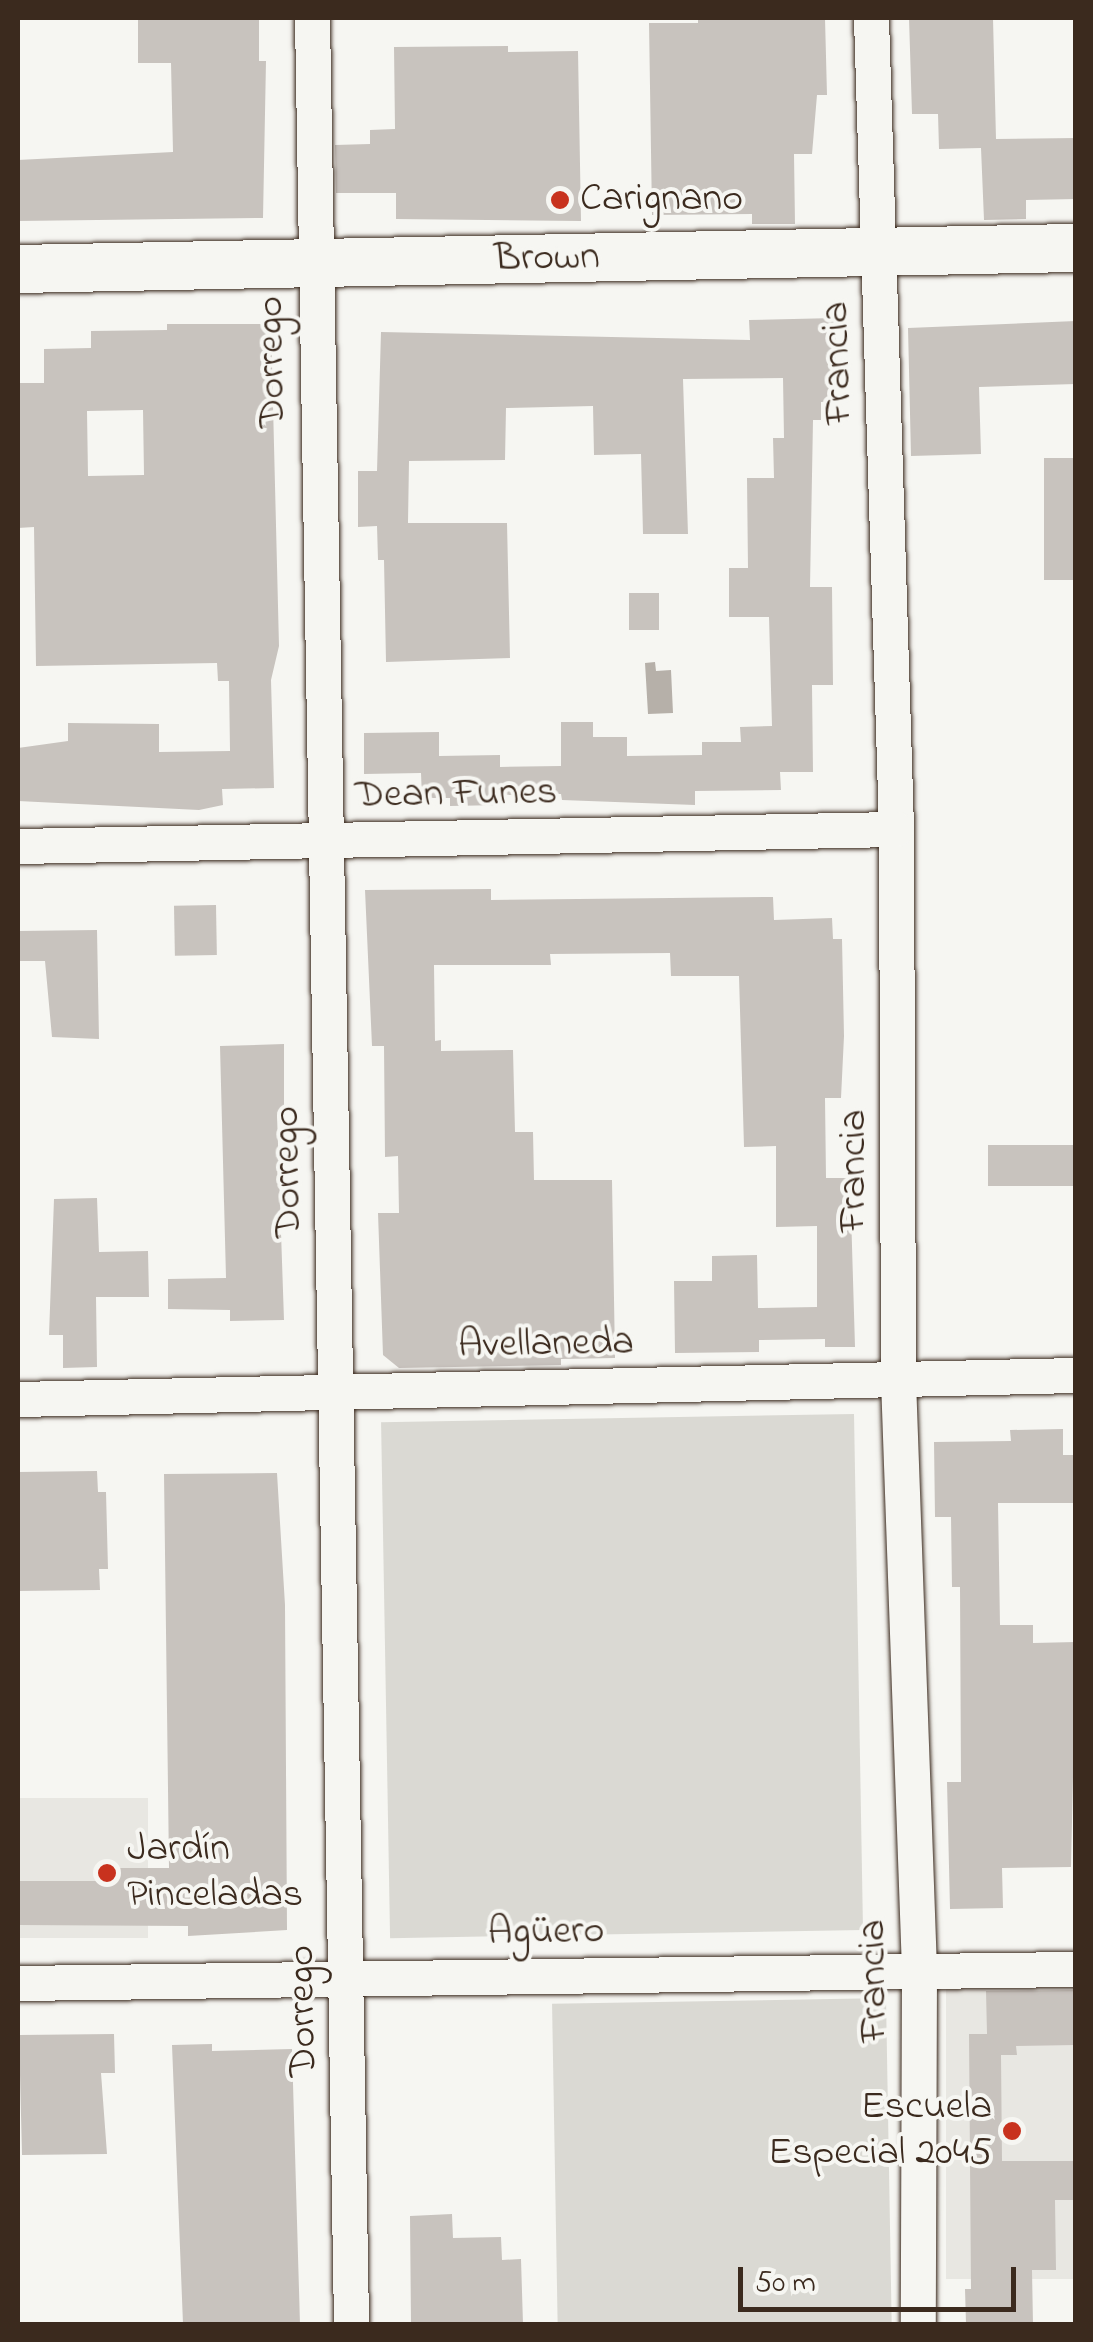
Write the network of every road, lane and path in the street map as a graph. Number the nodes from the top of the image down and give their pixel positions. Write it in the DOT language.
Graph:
graph roads {
  1 [pos="312,18"];
  2 [pos="871,18"];
  3 [pos="1076,248"];
  4 [pos="878,252"];
  5 [pos="314,263"];
  6 [pos="18,268"];
  7 [pos="896,829"];
  8 [pos="325,840"];
  9 [pos="18,846"];
  10 [pos="1076,1375"];
  11 [pos="898,1380"];
  12 [pos="336,1392"];
  13 [pos="18,1398"];
  14 [pos="1076,1969"];
  15 [pos="918,1970"];
  16 [pos="347,1979"];
  17 [pos="18,1983"];
  18 [pos="351,2324"];
  19 [pos="918,2324"];
  1 -- 5 [label="street, Dorrego"];
  2 -- 4 [label="street, Francia"];
  3 -- 4 [label="street, Brown"];
  4 -- 5 [label="street, Brown"];
  4 -- 7 [label="street, Francia"];
  5 -- 6 [label="street, Brown"];
  5 -- 8 [label="street, Dorrego"];
  7 -- 8 [label="street, Dean Funes"];
  7 -- 11 [label="street, Francia"];
  8 -- 9 [label="street, Dean Funes"];
  8 -- 12 [label="street, Dorrego"];
  10 -- 11 [label="street, Avellaneda"];
  11 -- 12 [label="street, Avellaneda"];
  11 -- 15 [label="street, Francia"];
  12 -- 13 [label="street, Avellaneda"];
  12 -- 16 [label="street, Dorrego"];
  14 -- 15 [label="street, Agüero"];
  15 -- 16 [label="street, Agüero"];
  15 -- 19 [label="street, Francia"];
  16 -- 17 [label="street, Agüero"];
  16 -- 18 [label="street, Dorrego"];
}
